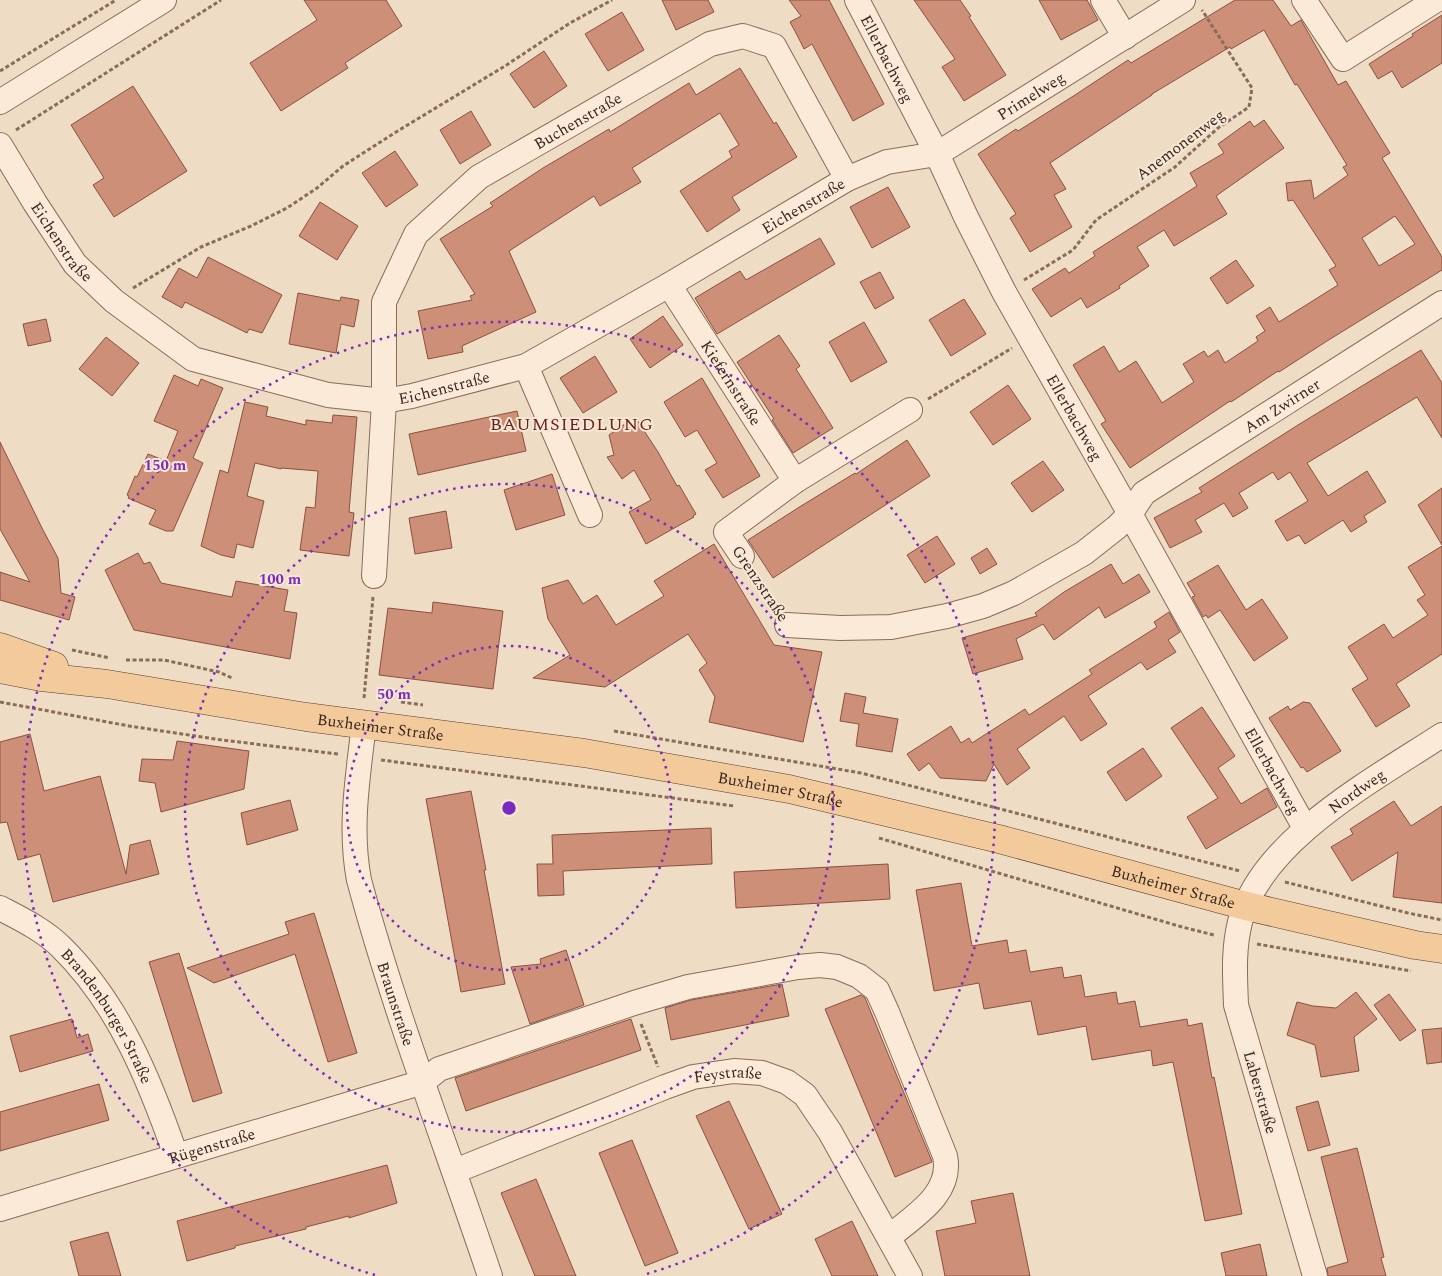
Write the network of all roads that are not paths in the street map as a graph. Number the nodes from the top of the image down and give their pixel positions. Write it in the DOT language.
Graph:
graph roads {
  1 [pos="164,0"];
  2 [pos="857,0"];
  3 [pos="1103,0"];
  4 [pos="1304,0"];
  5 [pos="1436,0"];
  6 [pos="1192,4"];
  7 [pos="1125,37"];
  8 [pos="0,102"];
  9 [pos="4,140"];
  10 [pos="937,154"];
  11 [pos="847,179"];
  12 [pos="669,285"];
  13 [pos="1442,303"];
  14 [pos="526,366"];
  15 [pos="384,401"];
  16 [pos="910,410"];
  17 [pos="795,481"];
  18 [pos="1130,514"];
  19 [pos="590,515"];
  20 [pos="742,556"];
  21 [pos="374,576"];
  22 [pos="787,625"];
  23 [pos="0,646"];
  24 [pos="0,669"];
  25 [pos="108,684"];
  26 [pos="364,711"];
  27 [pos="1442,735"];
  28 [pos="1305,828"];
  29 [pos="1246,906"];
  30 [pos="0,908"];
  31 [pos="1442,949"];
  32 [pos="423,1082"];
  33 [pos="176,1156"];
  34 [pos="455,1172"];
  35 [pos="0,1209"];
  36 [pos="889,1237"];
  37 [pos="490,1276"];
  38 [pos="910,1276"];
  39 [pos="1315,1276"];
  1 -- 8 [label="street"];
  2 -- 10 [label="street, Ellerbachweg"];
  3 -- 7 [label="street"];
  4 -- 5 [label="street"];
  6 -- 7 [label="street, Primelweg"];
  7 -- 10 [label="street, Primelweg"];
  9 -- 15 [label="street, Eichenstraße"];
  10 -- 11 [label="street, Eichenstraße"];
  10 -- 18 [label="street, Ellerbachweg"];
  11 -- 12 [label="street, Eichenstraße"];
  11 -- 15 [label="street, Buchenstraße"];
  12 -- 14 [label="street, Eichenstraße"];
  12 -- 17 [label="street, Kiefernstraße"];
  13 -- 18 [label="street, Am Zwirner"];
  14 -- 15 [label="street, Eichenstraße"];
  14 -- 19 [label="street"];
  15 -- 21 [label="street, Buchenstraße"];
  16 -- 17 [label="street, Grenzstraße"];
  17 -- 20 [label="street, Grenzstraße"];
  18 -- 22 [label="street, Grenzstraße"];
  18 -- 28 [label="street, Ellerbachweg"];
  23 -- 25 [label="main road, Buxheimer Straße"];
  24 -- 25 [label="main road, Buxheimer Straße"];
  25 -- 26 [label="main road, Buxheimer Straße"];
  26 -- 29 [label="main road, Buxheimer Straße"];
  26 -- 32 [label="street, Braunstraße"];
  27 -- 28 [label="street, Nordweg"];
  28 -- 29 [label="street, Nordweg"];
  29 -- 31 [label="main road, Buxheimer Straße"];
  29 -- 39 [label="street, Laberstraße"];
  30 -- 33 [label="street, Brandenburger Straße"];
  32 -- 33 [label="street, Rügenstraße"];
  32 -- 34 [label="street, Braunstraße"];
  32 -- 36 [label="street, Rügenstraße"];
  33 -- 35 [label="street, Rügenstraße"];
  34 -- 36 [label="street, Feystraße"];
  34 -- 37 [label="street, Braunstraße"];
  36 -- 38 [label="street, Feystraße"];
}
